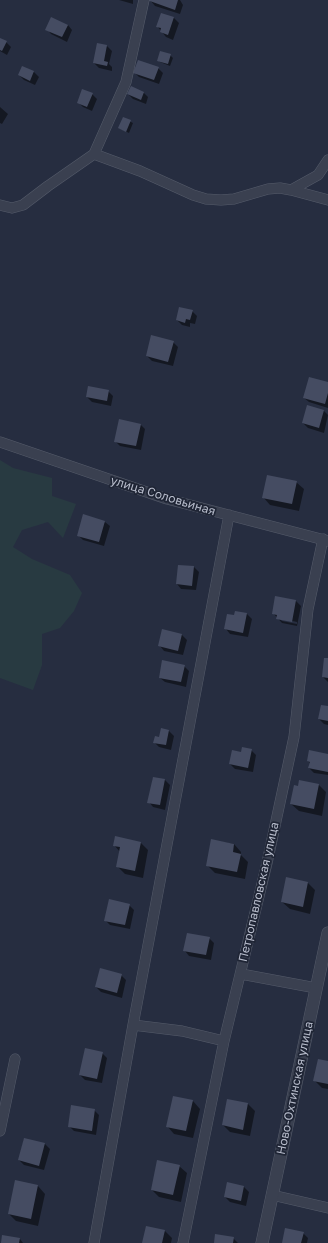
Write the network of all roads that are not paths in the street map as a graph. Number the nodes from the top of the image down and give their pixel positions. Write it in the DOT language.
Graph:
graph roads {
  1 [pos="144,0"];
  2 [pos="94,154"];
  3 [pos="328,160"];
  4 [pos="291,190"];
  5 [pos="328,200"];
  6 [pos="0,205"];
  7 [pos="0,442"];
  8 [pos="229,515"];
  9 [pos="325,540"];
  10 [pos="328,933"];
  11 [pos="241,974"];
  12 [pos="316,988"];
  13 [pos="133,1025"];
  14 [pos="224,1042"];
  15 [pos="15,1059"];
  16 [pos="0,1131"];
  17 [pos="272,1194"];
  18 [pos="328,1208"];
  19 [pos="94,1243"];
  20 [pos="183,1243"];
  21 [pos="262,1243"];
  1 -- 2 [label="street"];
  2 -- 4 [label="street"];
  2 -- 6 [label="street"];
  3 -- 4 [label="street"];
  4 -- 5 [label="street"];
  7 -- 8 [label="street, улица Соловьиная"];
  8 -- 9 [label="street, улица Соловьиная"];
  8 -- 13 [label="street"];
  9 -- 11 [label="street, Петропавловская улица"];
  10 -- 12 [label="street, Ново-Охтинская улица"];
  11 -- 12 [label="street"];
  11 -- 14 [label="street, Петропавловская улица"];
  12 -- 17 [label="street, Ново-Охтинская улица"];
  13 -- 14 [label="street"];
  13 -- 19 [label="street"];
  14 -- 20 [label="street, Петропавловская улица"];
  15 -- 16 [label="street"];
  17 -- 18 [label="street"];
  17 -- 21 [label="street, Ново-Охтинская улица"];
}
